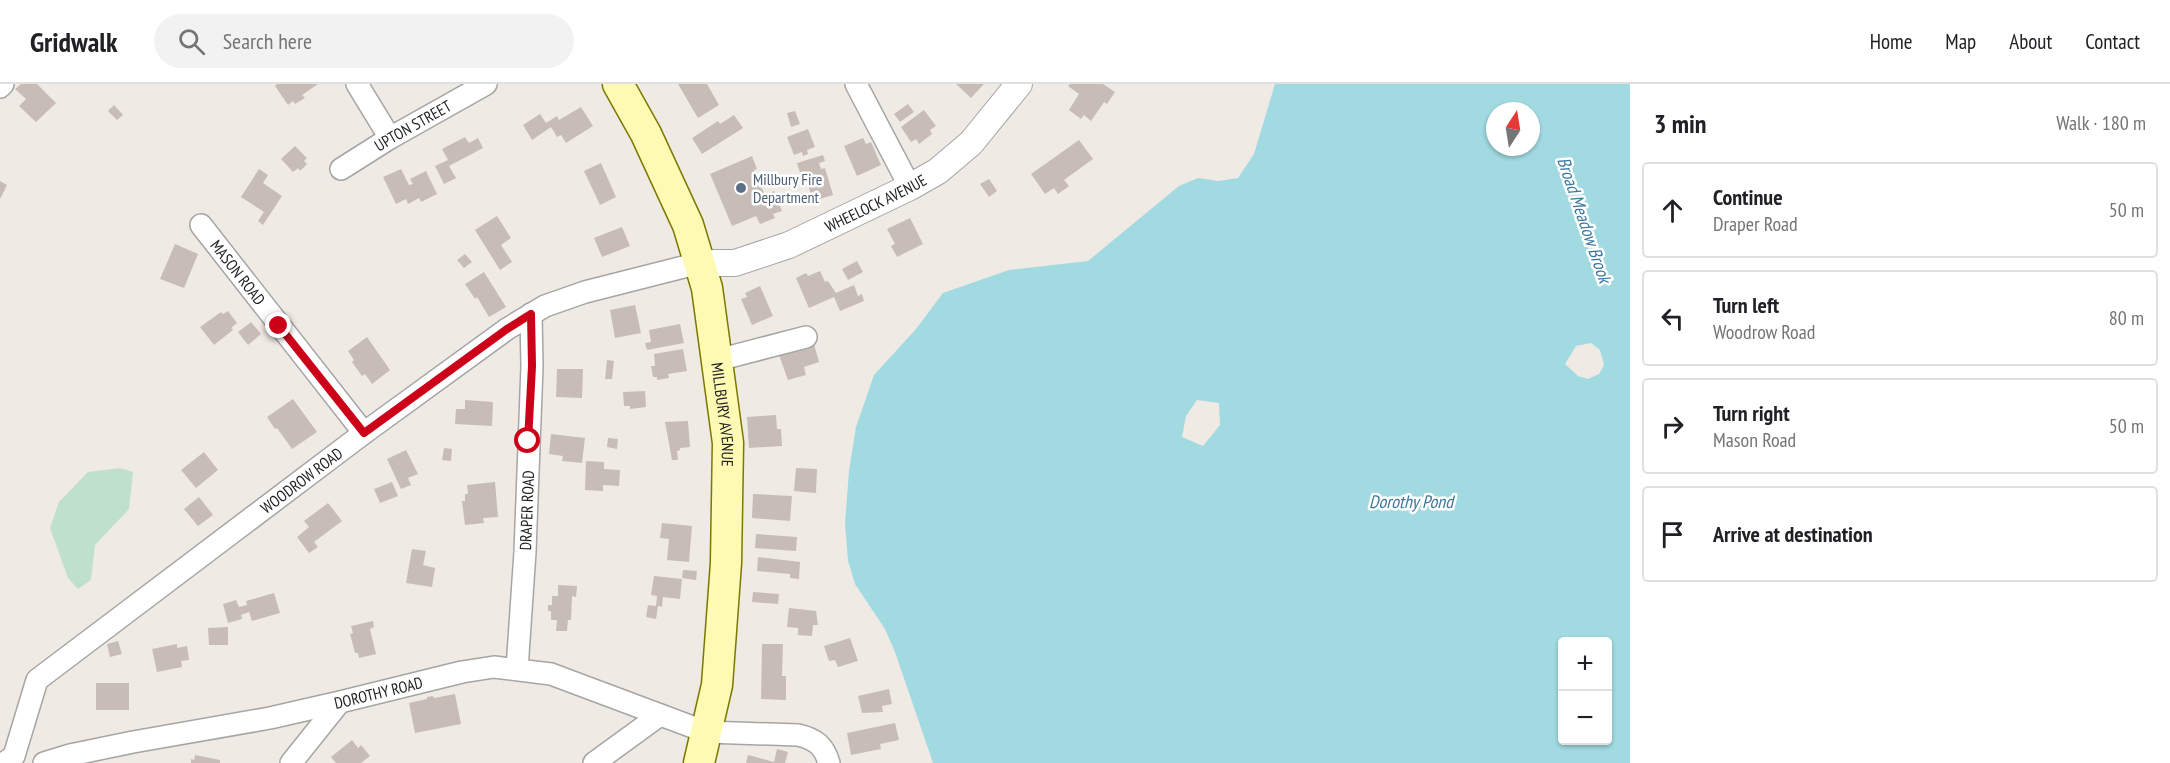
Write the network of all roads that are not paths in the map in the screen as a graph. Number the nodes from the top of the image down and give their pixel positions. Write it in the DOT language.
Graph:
graph roads {
  1 [pos="357,84"];
  2 [pos="486,84"];
  3 [pos="618,84"];
  4 [pos="856,84"];
  5 [pos="1019,84"];
  6 [pos="390,138"];
  7 [pos="341,169"];
  8 [pos="910,187"];
  9 [pos="201,225"];
  10 [pos="699,263"];
  11 [pos="531,314"];
  12 [pos="806,337"];
  13 [pos="718,360"];
  14 [pos="364,433"];
  15 [pos="517,669"];
  16 [pos="339,703"];
  17 [pos="660,715"];
  18 [pos="706,732"];
  19 [pos="4,763"];
  20 [pos="44,763"];
  21 [pos="291,763"];
  22 [pos="594,763"];
  23 [pos="699,763"];
  24 [pos="829,763"];
  1 -- 6 [label="street"];
  2 -- 6 [label="street, UPTON STREET"];
  3 -- 10 [label="main road, MILLBURY AVENUE"];
  4 -- 8 [label="street"];
  5 -- 8 [label="street, WHEELOCK AVENUE"];
  6 -- 7 [label="street, UPTON STREET"];
  8 -- 10 [label="street, WHEELOCK AVENUE"];
  9 -- 14 [label="street, MASON ROAD"];
  10 -- 11 [label="street, WOODROW ROAD"];
  10 -- 13 [label="main road, MILLBURY AVENUE"];
  11 -- 14 [label="street, WOODROW ROAD"];
  11 -- 15 [label="street, DRAPER ROAD"];
  12 -- 13 [label="street"];
  13 -- 18 [label="main road, MILLBURY AVENUE"];
  14 -- 19 [label="street, WOODROW ROAD"];
  15 -- 16 [label="street, DOROTHY ROAD"];
  15 -- 17 [label="street, DOROTHY ROAD"];
  16 -- 20 [label="street, DOROTHY ROAD"];
  16 -- 21 [label="street"];
  17 -- 18 [label="street, DOROTHY ROAD"];
  17 -- 22 [label="street"];
  18 -- 23 [label="main road, MILLBURY AVENUE"];
  18 -- 24 [label="street, DOROTHY ROAD"];
}
